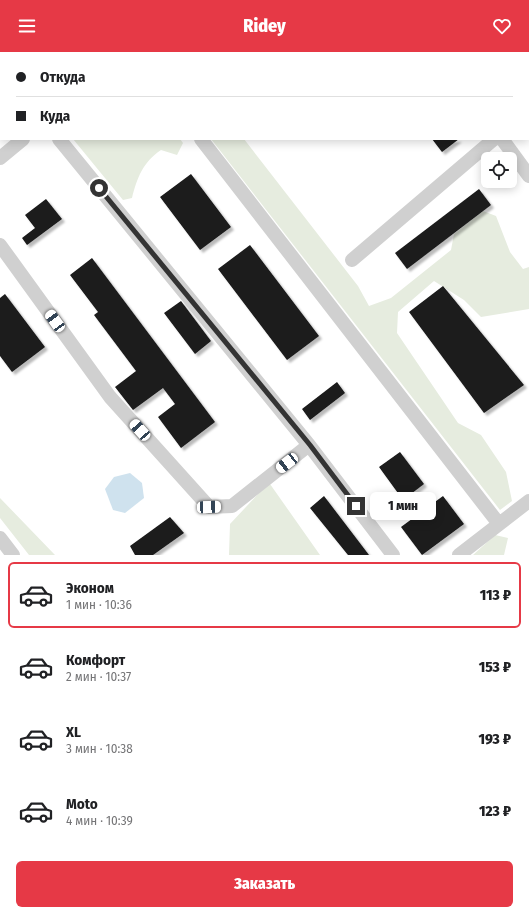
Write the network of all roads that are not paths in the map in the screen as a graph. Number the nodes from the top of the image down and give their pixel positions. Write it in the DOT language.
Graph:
graph roads {
  1 [pos="22,140"];
  2 [pos="60,140"];
  3 [pos="202,140"];
  4 [pos="493,140"];
  5 [pos="503,140"];
  6 [pos="0,158"];
  7 [pos="529,176"];
  8 [pos="0,245"];
  9 [pos="352,260"];
  10 [pos="310,445"];
  11 [pos="529,501"];
  12 [pos="499,524"];
  13 [pos="0,538"];
  14 [pos="14,555"];
  15 [pos="393,555"];
  16 [pos="459,555"];
  1 -- 6 [label="street"];
  2 -- 10 [label="street"];
  3 -- 12 [label="street"];
  4 -- 9 [label="street"];
  5 -- 7 [label="street"];
  8 -- 10 [label="street"];
  10 -- 15 [label="street"];
  11 -- 12 [label="street"];
  12 -- 16 [label="street"];
  13 -- 14 [label="street"];
}
